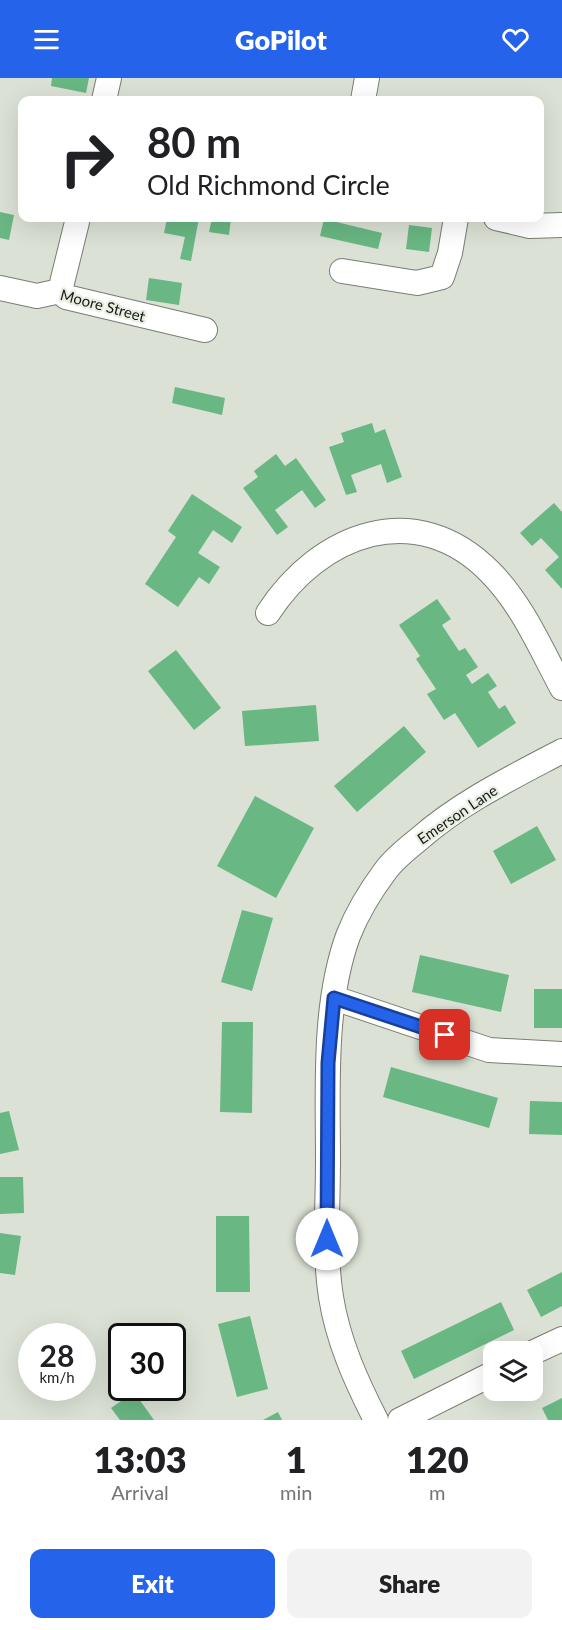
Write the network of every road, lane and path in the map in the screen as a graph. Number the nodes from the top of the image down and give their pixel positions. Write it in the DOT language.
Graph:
graph roads {
  1 [pos="109,78"];
  2 [pos="367,78"];
  3 [pos="105,96"];
  4 [pos="364,96"];
  5 [pos="77,222"];
  6 [pos="455,222"];
  7 [pos="513,222"];
  8 [pos="562,225"];
  9 [pos="342,271"];
  10 [pos="0,288"];
  11 [pos="60,291"];
  12 [pos="205,330"];
  13 [pos="268,613"];
  14 [pos="562,688"];
  15 [pos="562,751"];
  16 [pos="334,998"];
  17 [pos="562,1054"];
  18 [pos="562,1339"];
  19 [pos="543,1348"];
  20 [pos="483,1378"];
  21 [pos="376,1420"];
  22 [pos="400,1420"];
  1 -- 3 [label="street"];
  2 -- 4 [label="street"];
  5 -- 11 [label="street"];
  6 -- 9 [label="street"];
  7 -- 8 [label="street"];
  10 -- 11 [label="street, Moore Street"];
  11 -- 12 [label="street, Moore Street"];
  13 -- 14 [label="street"];
  15 -- 16 [label="street, Emerson Lane"];
  16 -- 17 [label="street"];
  16 -- 21 [label="street, Emerson Lane"];
  18 -- 19 [label="street"];
  20 -- 22 [label="street"];
}
